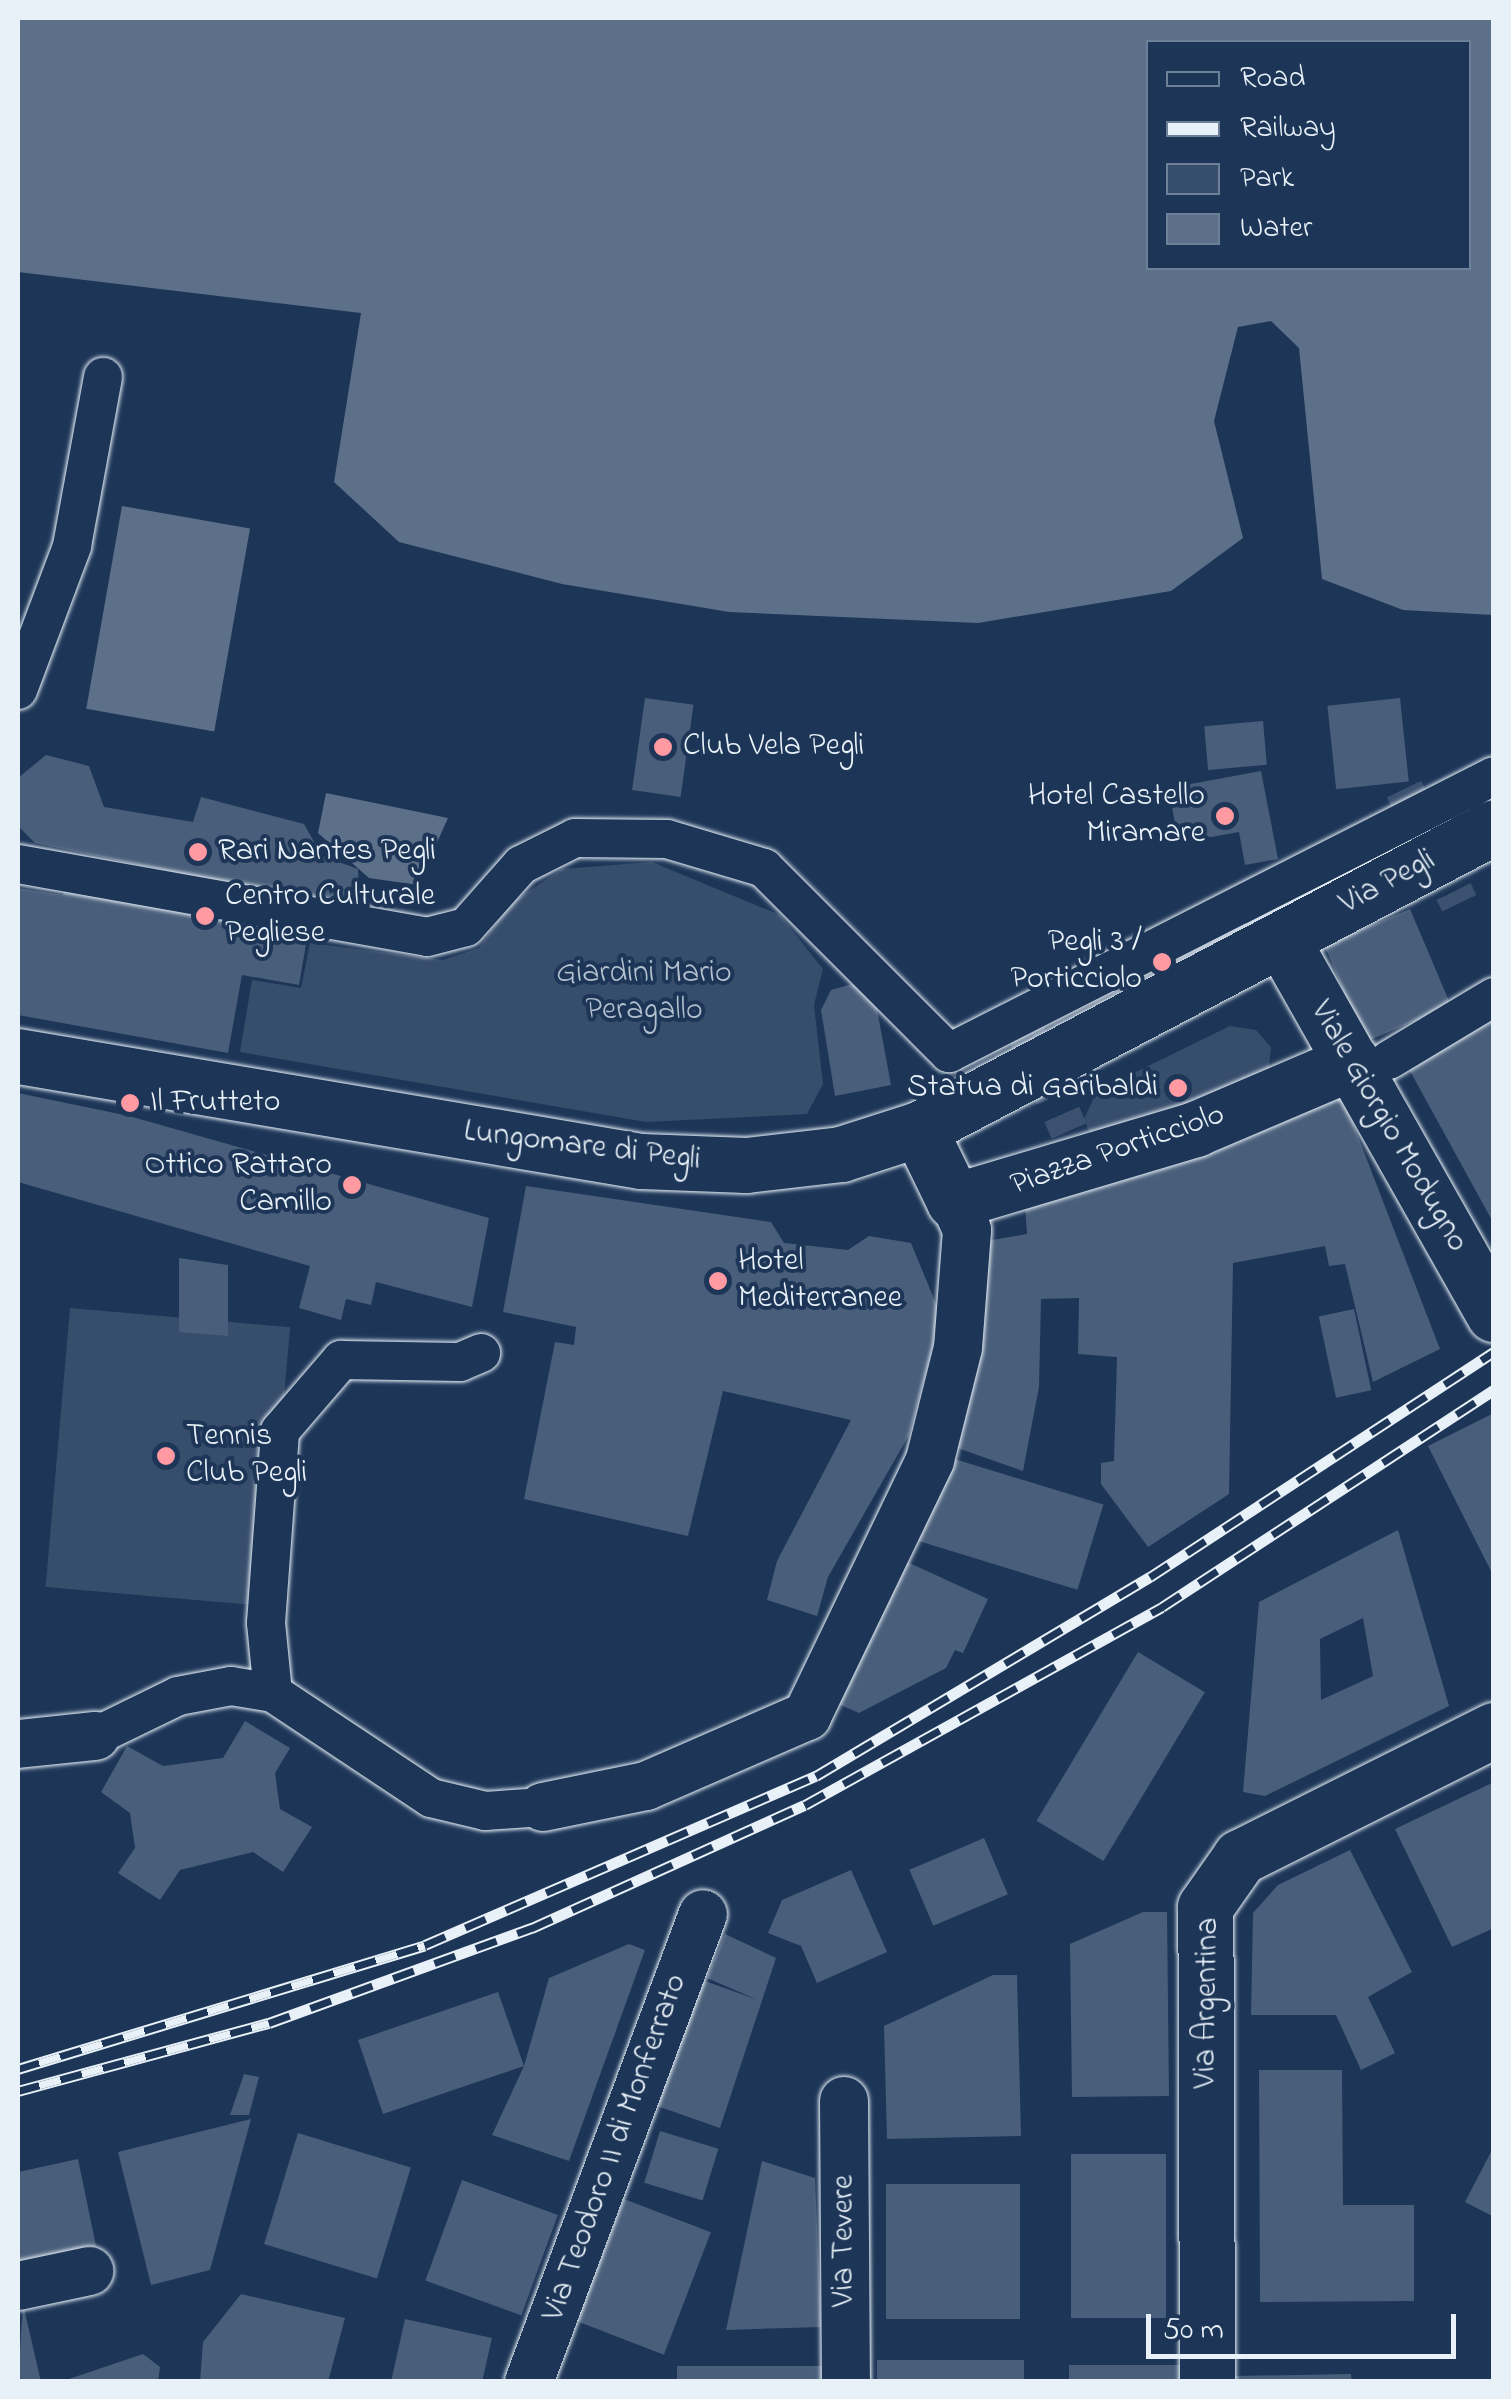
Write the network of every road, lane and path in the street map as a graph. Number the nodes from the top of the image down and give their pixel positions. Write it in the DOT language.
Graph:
graph roads {
  1 [pos="103,376"];
  2 [pos="18,690"];
  3 [pos="1494,776"];
  4 [pos="1494,827"];
  5 [pos="18,864"];
  6 [pos="1282,940"];
  7 [pos="872,977"];
  8 [pos="910,978"];
  9 [pos="1494,996"];
  10 [pos="18,1056"];
  11 [pos="1370,1061"];
  12 [pos="919,1130"];
  13 [pos="954,1200"];
  14 [pos="1494,1314"];
  15 [pos="481,1353"];
  16 [pos="273,1693"];
  17 [pos="1494,1730"];
  18 [pos="96,1736"];
  19 [pos="18,1744"];
  20 [pos="542,1806"];
  21 [pos="703,1914"];
  22 [pos="844,2102"];
  23 [pos="89,2270"];
  24 [pos="18,2286"];
  25 [pos="528,2382"];
  26 [pos="846,2382"];
  27 [pos="1207,2382"];
  1 -- 2 [label="street"];
  3 -- 7 [label="street"];
  4 -- 6 [label="street, Via Pegli"];
  5 -- 7 [label="street"];
  6 -- 11 [label="street, Viale Giorgio Modugno"];
  6 -- 12 [label="street, Lungomare di Pegli"];
  7 -- 8 [label="street"];
  9 -- 11 [label="street"];
  10 -- 12 [label="street, Lungomare di Pegli"];
  11 -- 13 [label="street, Piazza Porticciolo"];
  11 -- 14 [label="street, Viale Giorgio Modugno"];
  12 -- 13 [label="street"];
  13 -- 20 [label="street"];
  15 -- 16 [label="street"];
  16 -- 18 [label="street"];
  16 -- 20 [label="street"];
  17 -- 27 [label="street, Via Argentina"];
  18 -- 19 [label="street"];
  21 -- 25 [label="street, Via Teodoro II di Monferrato"];
  22 -- 26 [label="street, Via Tevere"];
  23 -- 24 [label="street"];
}
